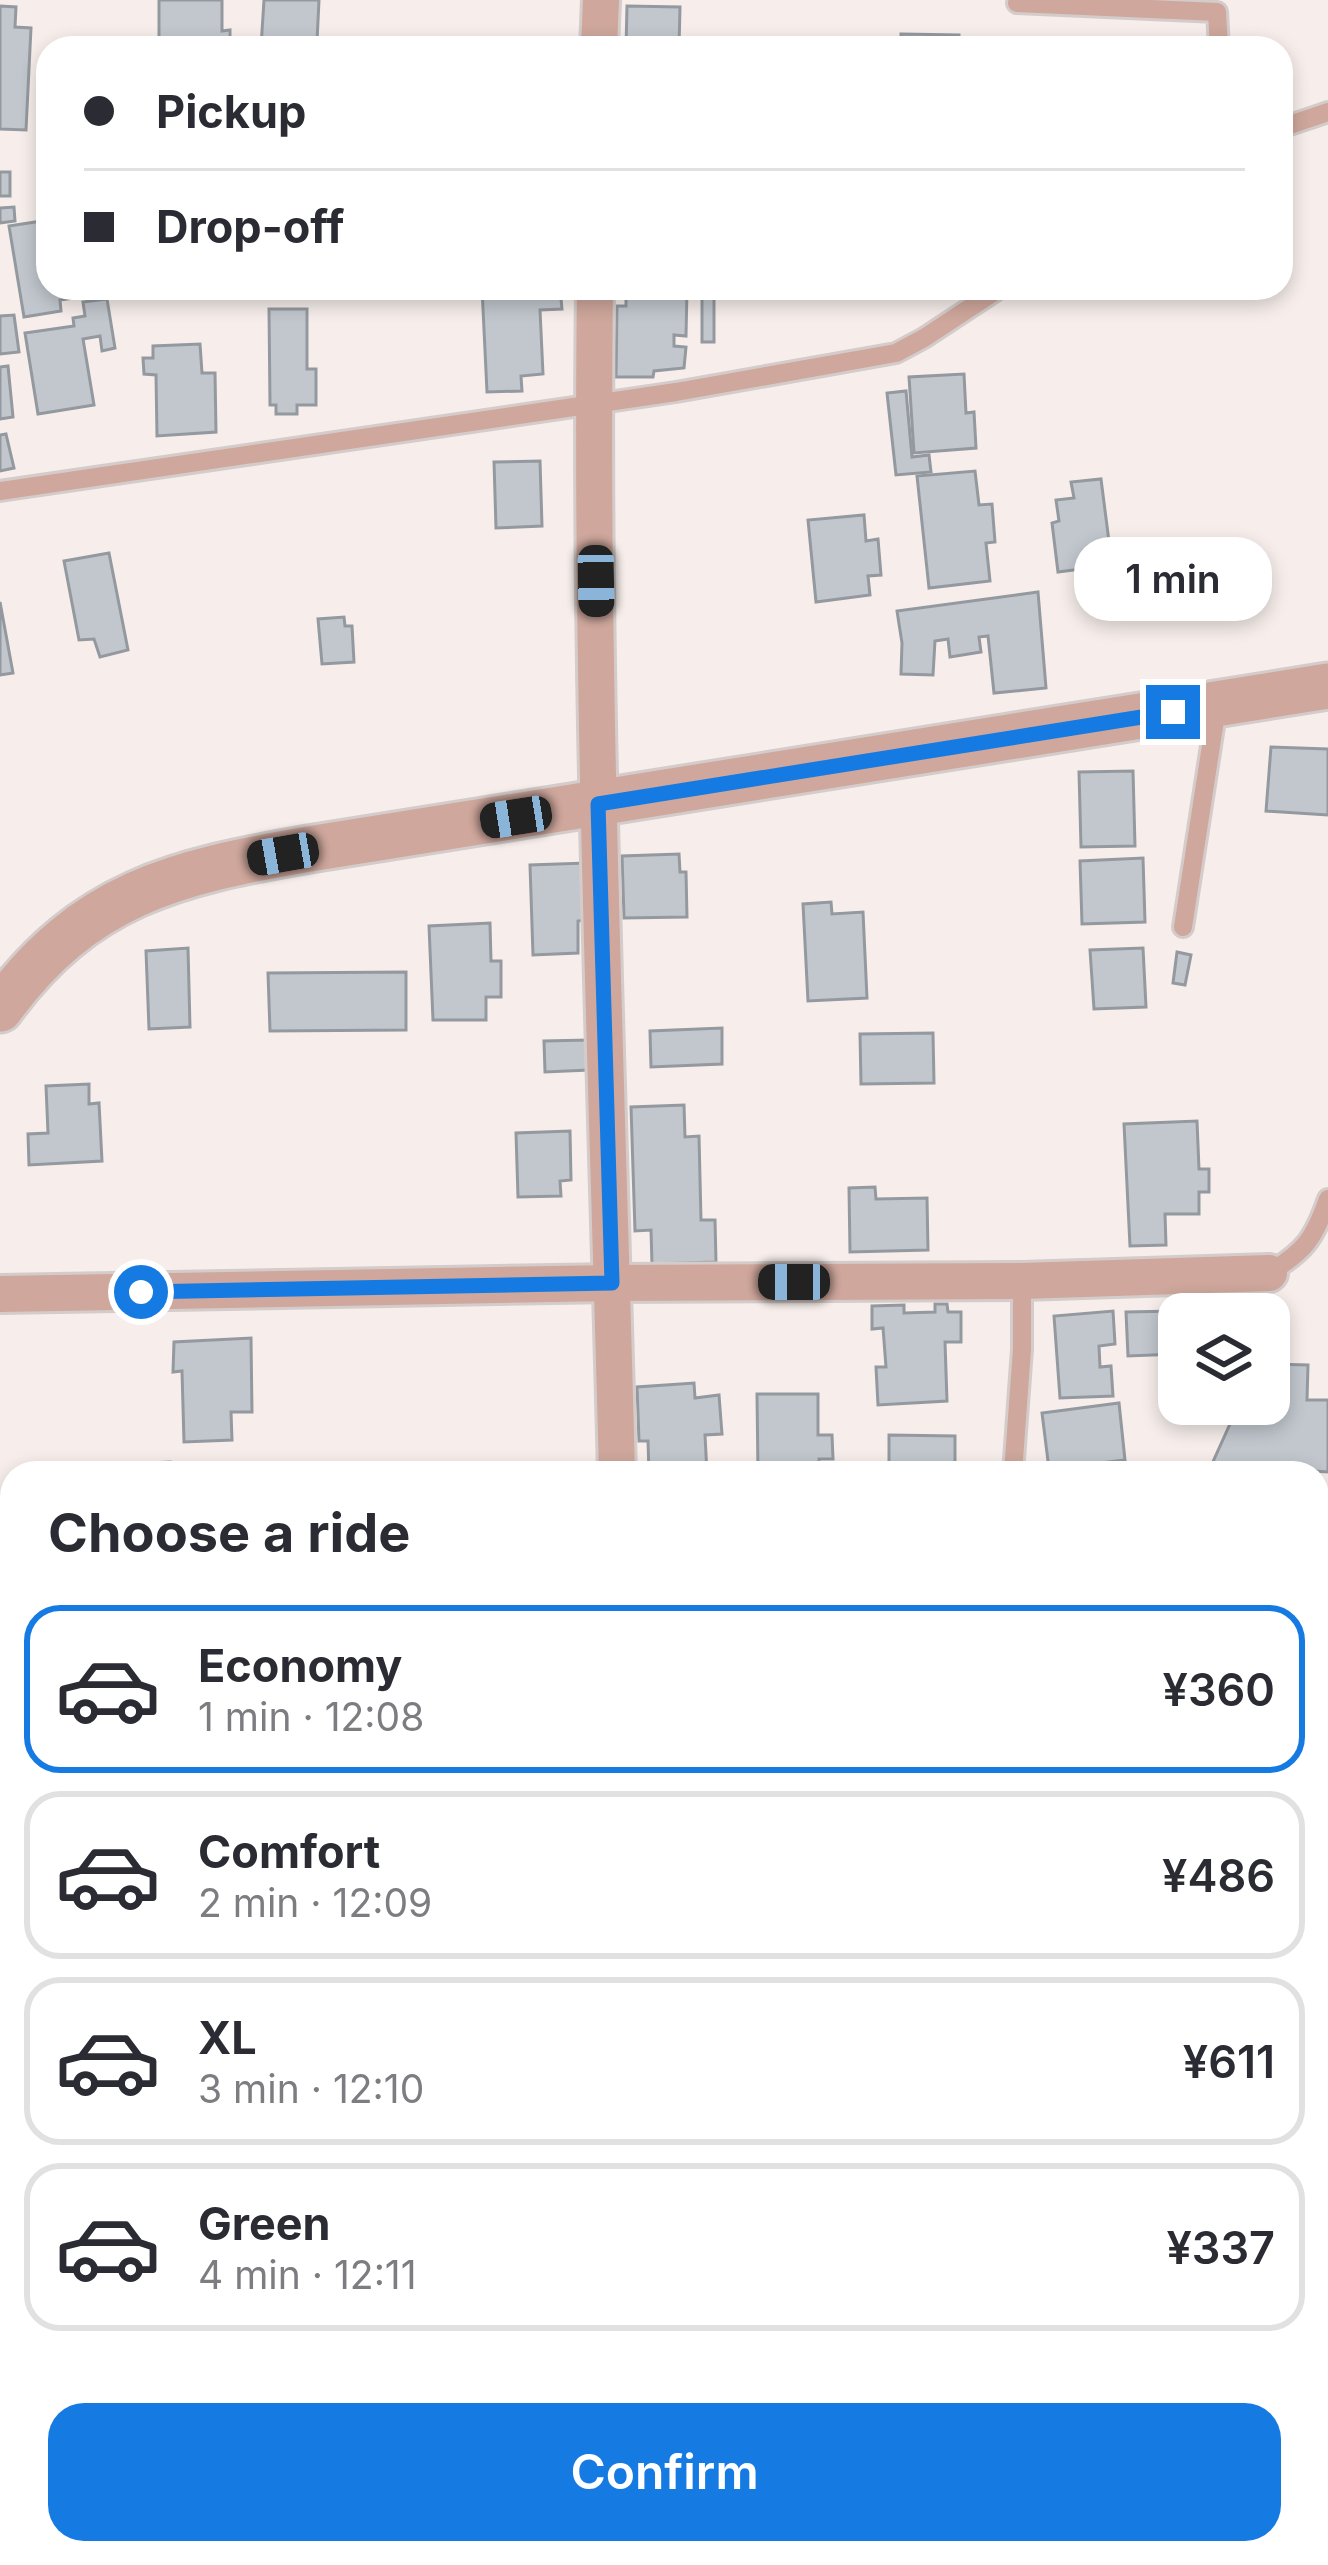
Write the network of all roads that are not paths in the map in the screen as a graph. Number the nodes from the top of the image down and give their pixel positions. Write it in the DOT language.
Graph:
graph roads {
  1 [pos="601,0"];
  2 [pos="1018,0"];
  3 [pos="600,36"];
  4 [pos="1218,36"];
  5 [pos="1328,112"];
  6 [pos="1293,124"];
  7 [pos="596,300"];
  8 [pos="982,300"];
  9 [pos="594,403"];
  10 [pos="0,491"];
  11 [pos="1328,686"];
  12 [pos="1218,705"];
  13 [pos="598,804"];
  14 [pos="1183,927"];
  15 [pos="0,1010"];
  16 [pos="1328,1199"];
  17 [pos="1269,1274"];
  18 [pos="1022,1281"];
  19 [pos="612,1283"];
  20 [pos="0,1294"];
  21 [pos="616,1461"];
  22 [pos="1013,1461"];
  1 -- 3 [label="street"];
  2 -- 4 [label="lane"];
  5 -- 6 [label="lane"];
  7 -- 9 [label="street"];
  8 -- 9 [label="lane"];
  9 -- 10 [label="lane"];
  9 -- 13 [label="street"];
  11 -- 12 [label="street"];
  12 -- 13 [label="street"];
  12 -- 14 [label="lane"];
  13 -- 15 [label="street"];
  13 -- 19 [label="street"];
  16 -- 17 [label="lane"];
  17 -- 18 [label="street"];
  18 -- 19 [label="street"];
  18 -- 22 [label="lane"];
  19 -- 20 [label="street"];
  19 -- 21 [label="street"];
}
